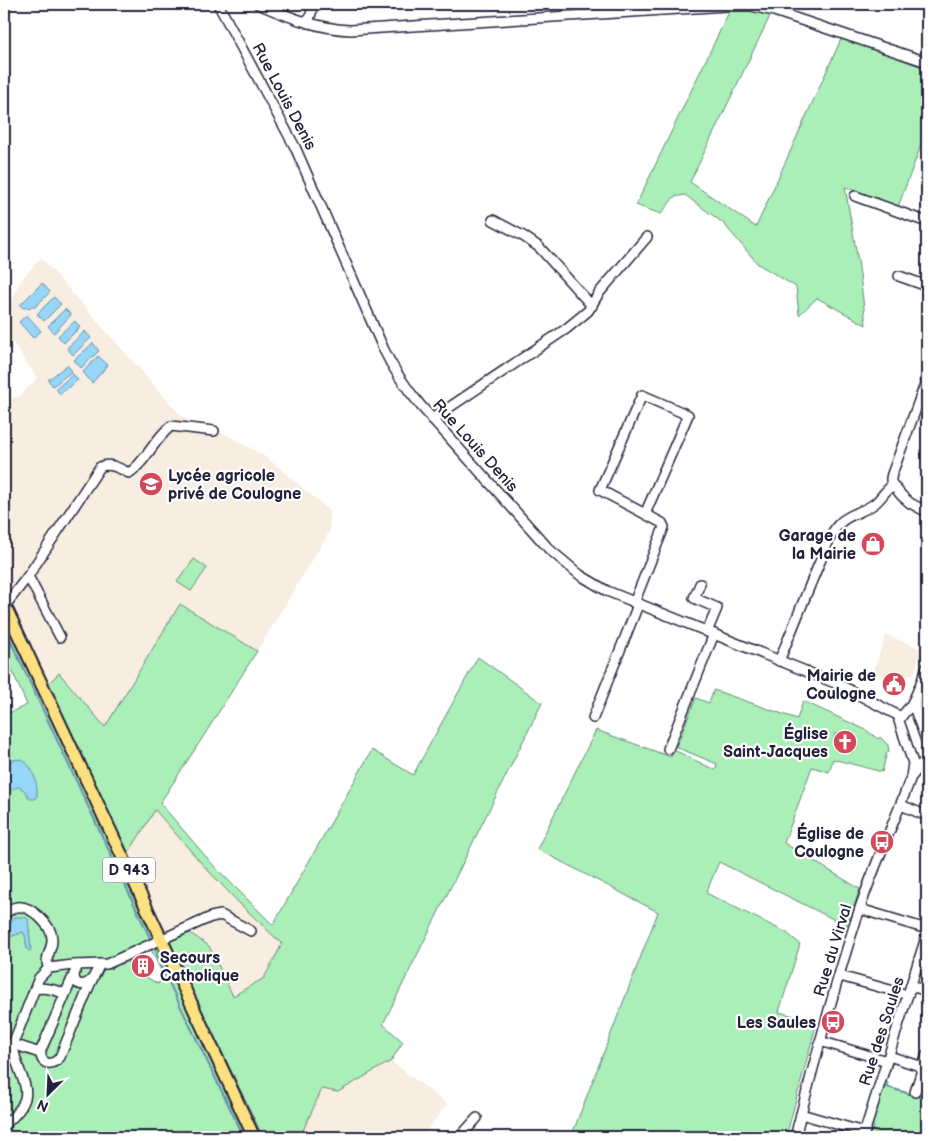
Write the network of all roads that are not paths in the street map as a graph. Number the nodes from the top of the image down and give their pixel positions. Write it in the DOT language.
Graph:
graph roads {
  1 [pos="218,4"];
  2 [pos="258,4"];
  3 [pos="314,4"];
  4 [pos="308,22"];
  5 [pos="927,62"];
  6 [pos="855,196"];
  7 [pos="493,220"];
  8 [pos="927,220"];
  9 [pos="647,237"];
  10 [pos="899,276"];
  11 [pos="927,286"];
  12 [pos="592,306"];
  13 [pos="927,379"];
  14 [pos="432,419"];
  15 [pos="214,431"];
  16 [pos="893,486"];
  17 [pos="927,512"];
  18 [pos="646,514"];
  19 [pos="28,576"];
  20 [pos="700,584"];
  21 [pos="636,604"];
  22 [pos="4,605"];
  23 [pos="710,633"];
  24 [pos="60,637"];
  25 [pos="779,661"];
  26 [pos="927,667"];
  27 [pos="915,696"];
  28 [pos="903,715"];
  29 [pos="917,716"];
  30 [pos="594,718"];
  31 [pos="927,743"];
  32 [pos="668,749"];
  33 [pos="912,758"];
  34 [pos="926,760"];
  35 [pos="911,777"];
  36 [pos="901,805"];
  37 [pos="927,816"];
  38 [pos="860,909"];
  39 [pos="6,910"];
  40 [pos="927,929"];
  41 [pos="251,931"];
  42 [pos="927,934"];
  43 [pos="161,940"];
  44 [pos="100,964"];
  45 [pos="48,965"];
  46 [pos="78,965"];
  47 [pos="74,975"];
  48 [pos="840,976"];
  49 [pos="93,977"];
  50 [pos="910,986"];
  51 [pos="35,989"];
  52 [pos="927,991"];
  53 [pos="66,994"];
  54 [pos="908,996"];
  55 [pos="820,1041"];
  56 [pos="4,1042"];
  57 [pos="13,1044"];
  58 [pos="40,1053"];
  59 [pos="927,1054"];
  60 [pos="888,1058"];
  61 [pos="923,1066"];
  62 [pos="915,1092"];
  63 [pos="801,1114"];
  64 [pos="478,1118"];
  65 [pos="4,1125"];
  66 [pos="863,1135"];
  67 [pos="254,1137"];
  68 [pos="462,1137"];
  69 [pos="795,1137"];
  1 -- 14 [label="street, Rue Louis Denis"];
  2 -- 4 [label="street"];
  3 -- 4 [label="street"];
  4 -- 5 [label="street"];
  6 -- 8 [label="street"];
  7 -- 12 [label="street"];
  9 -- 12 [label="street"];
  10 -- 11 [label="street"];
  12 -- 14 [label="street"];
  13 -- 16 [label="street"];
  14 -- 21 [label="street, Rue Louis Denis"];
  15 -- 19 [label="street"];
  16 -- 17 [label="street"];
  16 -- 25 [label="street"];
  18 -- 18 [label="street"];
  18 -- 21 [label="street"];
  19 -- 22 [label="street"];
  19 -- 24 [label="street"];
  20 -- 23 [label="street"];
  21 -- 23 [label="street, Rue Louis Denis"];
  21 -- 30 [label="street"];
  22 -- 43 [label="main road, D 943"];
  23 -- 25 [label="street, Rue Louis Denis"];
  23 -- 32 [label="street"];
  25 -- 28 [label="street, Rue Louis Denis"];
  26 -- 27 [label="street"];
  27 -- 28 [label="street"];
  27 -- 29 [label="street"];
  28 -- 29 [label="street, Rue Louis Denis"];
  28 -- 33 [label="street"];
  29 -- 31 [label="street"];
  33 -- 34 [label="street"];
  33 -- 35 [label="street, Rue du Virval"];
  34 -- 35 [label="street, Rue du Virval"];
  35 -- 36 [label="street, Rue du Virval"];
  36 -- 37 [label="street"];
  36 -- 38 [label="street, Rue du Virval"];
  38 -- 40 [label="street"];
  38 -- 48 [label="street, Rue du Virval"];
  39 -- 45 [label="street"];
  41 -- 43 [label="street"];
  42 -- 50 [label="street, Rue des Saules"];
  43 -- 44 [label="street"];
  43 -- 67 [label="main road, D 943"];
  44 -- 46 [label="street"];
  44 -- 49 [label="street"];
  45 -- 46 [label="street"];
  45 -- 51 [label="street"];
  46 -- 47 [label="street"];
  47 -- 49 [label="street"];
  47 -- 53 [label="street"];
  48 -- 54 [label="street"];
  48 -- 55 [label="street, Rue du Virval"];
  49 -- 58 [label="street"];
  50 -- 52 [label="street"];
  50 -- 54 [label="street, Rue des Saules"];
  51 -- 53 [label="street"];
  51 -- 57 [label="street"];
  53 -- 58 [label="street"];
  54 -- 60 [label="street, Rue des Saules"];
  55 -- 60 [label="street"];
  55 -- 63 [label="street, Rue du Virval"];
  56 -- 57 [label="street"];
  57 -- 58 [label="street"];
  57 -- 65 [label="street"];
  59 -- 61 [label="street"];
  60 -- 61 [label="street"];
  60 -- 66 [label="street, Rue des Saules"];
  61 -- 62 [label="street"];
  63 -- 66 [label="street"];
  63 -- 69 [label="street, Rue du Virval"];
  64 -- 68 [label="street"];
}
